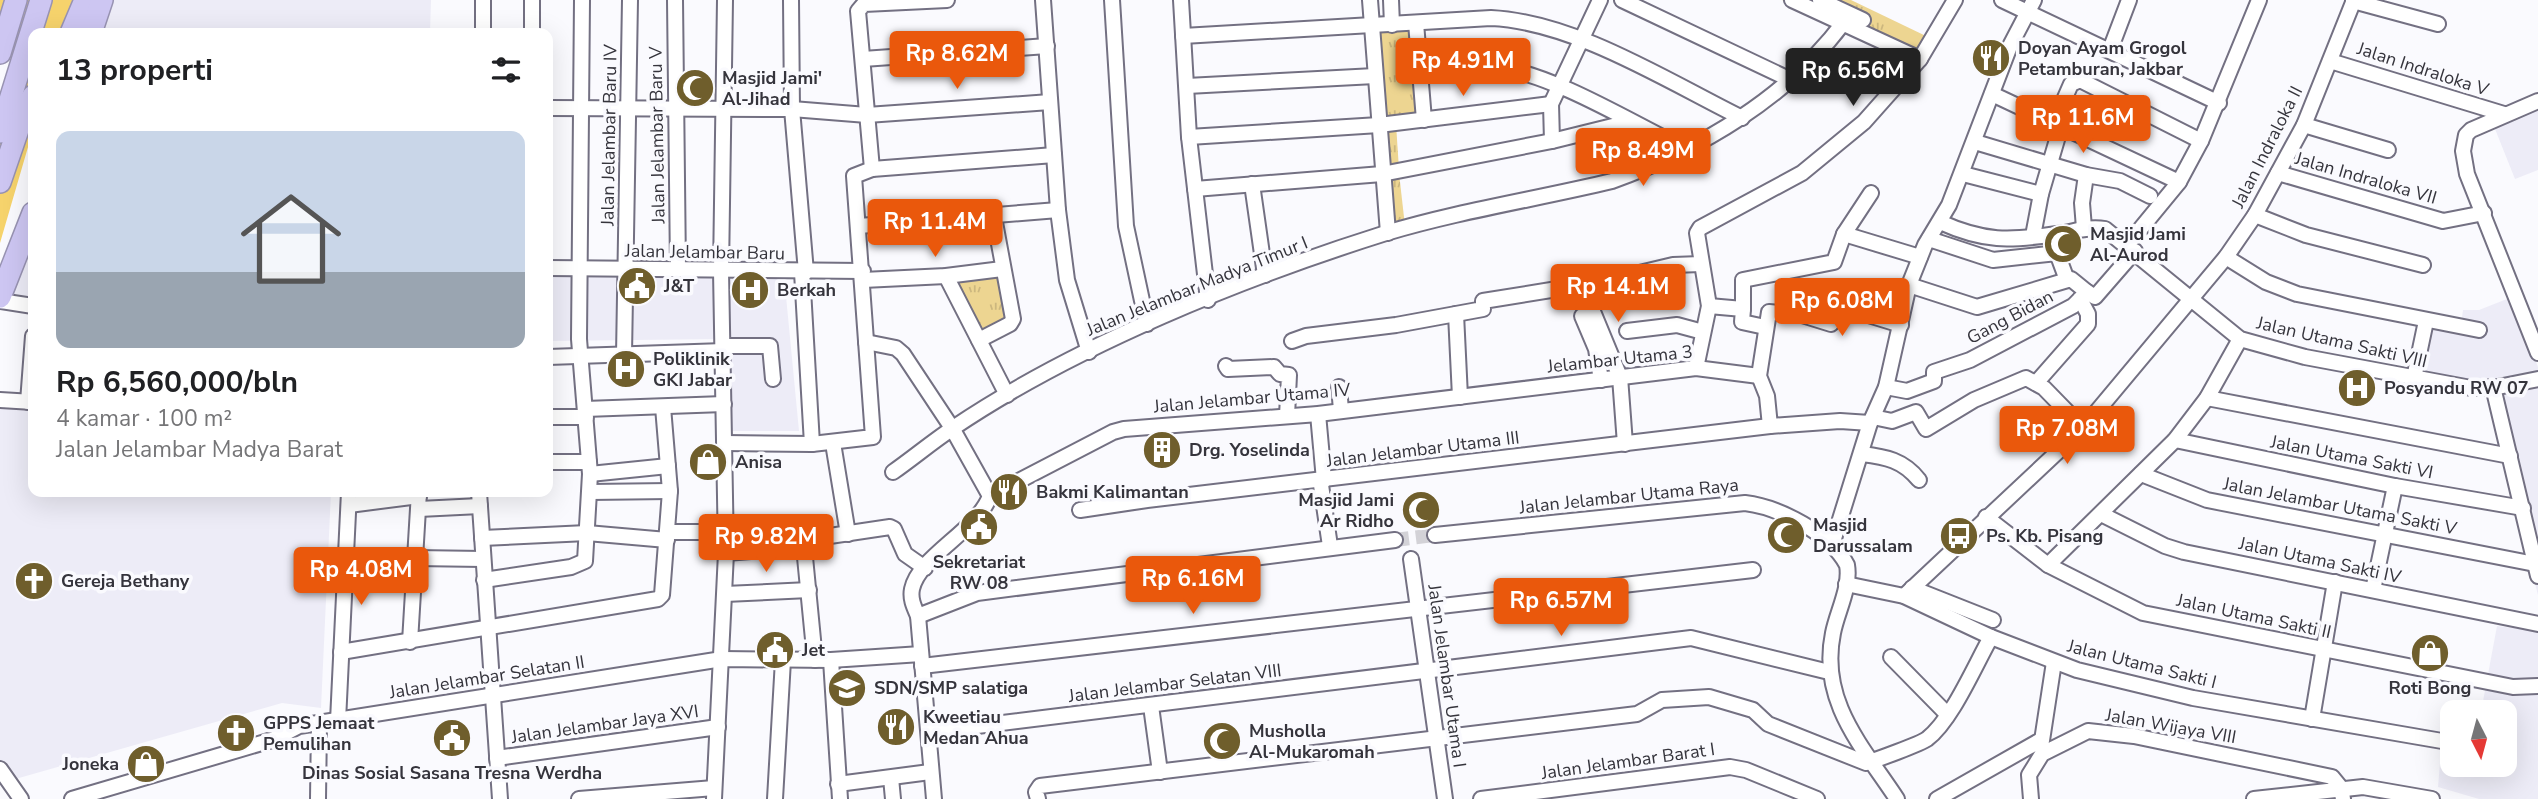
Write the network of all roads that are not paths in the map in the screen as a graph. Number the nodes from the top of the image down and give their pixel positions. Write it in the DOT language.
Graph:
graph roads {
  1 [pos="5,0"];
  2 [pos="16,0"];
  3 [pos="41,0"];
  4 [pos="85,0"];
  5 [pos="102,0"];
  6 [pos="483,0"];
  7 [pos="532,0"];
  8 [pos="582,0"];
  9 [pos="629,0"];
  10 [pos="675,0"];
  11 [pos="725,0"];
  12 [pos="791,0"];
  13 [pos="947,0"];
  14 [pos="1044,0"];
  15 [pos="1112,0"];
  16 [pos="1181,0"];
  17 [pos="1370,0"];
  18 [pos="1391,0"];
  19 [pos="1600,0"];
  20 [pos="1622,0"];
  21 [pos="1792,0"];
  22 [pos="1820,0"];
  23 [pos="1955,0"];
  24 [pos="2002,0"];
  25 [pos="2129,0"];
  26 [pos="2259,0"];
  27 [pos="2353,1"];
  28 [pos="2031,6"];
  29 [pos="0,14"];
  30 [pos="1844,22"];
  31 [pos="1416,23"];
  32 [pos="2438,24"];
  33 [pos="1392,25"];
  34 [pos="1373,26"];
  35 [pos="32,28"];
  36 [pos="73,28"];
  37 [pos="93,28"];
  38 [pos="483,28"];
  39 [pos="532,28"];
  40 [pos="1183,36"];
  41 [pos="1581,39"];
  42 [pos="28,42"];
  43 [pos="1046,46"];
  44 [pos="2110,50"];
  45 [pos="0,53"];
  46 [pos="1922,55"];
  47 [pos="863,59"];
  48 [pos="2330,61"];
  49 [pos="1420,69"];
  50 [pos="1375,76"];
  51 [pos="1793,81"];
  52 [pos="1187,86"];
  53 [pos="1560,87"];
  54 [pos="1992,94"];
  55 [pos="2538,101"];
  56 [pos="1050,102"];
  57 [pos="2219,103"];
  58 [pos="1551,104"];
  59 [pos="28,106"];
  60 [pos="553,108"];
  61 [pos="723,108"];
  62 [pos="581,109"];
  63 [pos="627,109"];
  64 [pos="675,109"];
  65 [pos="792,109"];
  66 [pos="2504,114"];
  67 [pos="867,116"];
  68 [pos="1742,118"];
  69 [pos="1424,120"];
  70 [pos="1629,122"];
  71 [pos="1379,125"];
  72 [pos="2058,125"];
  73 [pos="2304,125"];
  74 [pos="0,132"];
  75 [pos="1189,137"];
  76 [pos="1552,141"];
  77 [pos="2201,141"];
  78 [pos="1975,142"];
  79 [pos="1684,148"];
  80 [pos="2388,150"];
  81 [pos="1054,155"];
  82 [pos="2049,163"];
  83 [pos="872,169"];
  84 [pos="2278,173"];
  85 [pos="1382,174"];
  86 [pos="1963,174"];
  87 [pos="2085,175"];
  88 [pos="0,182"];
  89 [pos="2179,182"];
  90 [pos="1252,184"];
  91 [pos="1195,189"];
  92 [pos="1871,193"];
  93 [pos="2041,194"];
  94 [pos="2150,196"];
  95 [pos="1058,211"];
  96 [pos="2484,213"];
  97 [pos="2255,215"];
  98 [pos="994,217"];
  99 [pos="1940,222"];
  100 [pos="28,225"];
  101 [pos="859,226"];
  102 [pos="2084,228"];
  103 [pos="1388,233"];
  104 [pos="1844,234"];
  105 [pos="2033,236"];
  106 [pos="1929,239"];
  107 [pos="2131,248"];
  108 [pos="1920,257"];
  109 [pos="2226,257"];
  110 [pos="1701,264"];
  111 [pos="2423,265"];
  112 [pos="553,268"];
  113 [pos="579,269"];
  114 [pos="1002,269"];
  115 [pos="626,270"];
  116 [pos="678,270"];
  117 [pos="721,271"];
  118 [pos="804,272"];
  119 [pos="1265,275"];
  120 [pos="863,276"];
  121 [pos="946,276"];
  122 [pos="2067,280"];
  123 [pos="1582,285"];
  124 [pos="1909,285"];
  125 [pos="2084,295"];
  126 [pos="0,299"];
  127 [pos="1208,300"];
  128 [pos="2192,300"];
  129 [pos="28,305"];
  130 [pos="1709,306"];
  131 [pos="1743,309"];
  132 [pos="1455,314"];
  133 [pos="1582,316"];
  134 [pos="2426,321"];
  135 [pos="1147,324"];
  136 [pos="1901,325"];
  137 [pos="1765,327"];
  138 [pos="2479,330"];
  139 [pos="1627,331"];
  140 [pos="1703,332"];
  141 [pos="2535,334"];
  142 [pos="2240,339"];
  143 [pos="979,340"];
  144 [pos="1293,341"];
  145 [pos="866,342"];
  146 [pos="724,349"];
  147 [pos="1089,352"];
  148 [pos="2538,353"];
  149 [pos="624,355"];
  150 [pos="580,356"];
  151 [pos="553,357"];
  152 [pos="1226,366"];
  153 [pos="1696,368"];
  154 [pos="1759,376"];
  155 [pos="1620,377"];
  156 [pos="2414,378"];
  157 [pos="774,379"];
  158 [pos="2538,379"];
  159 [pos="1601,380"];
  160 [pos="2036,383"];
  161 [pos="1339,387"];
  162 [pos="1886,387"];
  163 [pos="2493,387"];
  164 [pos="1533,388"];
  165 [pos="1007,395"];
  166 [pos="1460,397"];
  167 [pos="2207,398"];
  168 [pos="0,400"];
  169 [pos="28,402"];
  170 [pos="724,404"];
  171 [pos="663,407"];
  172 [pos="1341,410"];
  173 [pos="585,413"];
  174 [pos="1318,414"];
  175 [pos="553,416"];
  176 [pos="1287,416"];
  177 [pos="1871,420"];
  178 [pos="1770,426"];
  179 [pos="952,428"];
  180 [pos="2083,428"];
  181 [pos="2175,440"];
  182 [pos="725,443"];
  183 [pos="833,443"];
  184 [pos="812,444"];
  185 [pos="1625,444"];
  186 [pos="1862,454"];
  187 [pos="2510,456"];
  188 [pos="553,463"];
  189 [pos="668,466"];
  190 [pos="589,468"];
  191 [pos="893,472"];
  192 [pos="2141,474"];
  193 [pos="1324,480"];
  194 [pos="1919,480"];
  195 [pos="2395,486"];
  196 [pos="670,491"];
  197 [pos="590,492"];
  198 [pos="990,496"];
  199 [pos="349,498"];
  200 [pos="419,499"];
  201 [pos="479,499"];
  202 [pos="2522,508"];
  203 [pos="1080,510"];
  204 [pos="2101,514"];
  205 [pos="1986,517"];
  206 [pos="726,532"];
  207 [pos="587,533"];
  208 [pos="848,534"];
  209 [pos="667,536"];
  210 [pos="1435,536"];
  211 [pos="2386,536"];
  212 [pos="482,538"];
  213 [pos="1395,540"];
  214 [pos="1832,545"];
  215 [pos="1330,546"];
  216 [pos="804,547"];
  217 [pos="726,554"];
  218 [pos="415,558"];
  219 [pos="483,559"];
  220 [pos="1411,559"];
  221 [pos="2048,565"];
  222 [pos="925,568"];
  223 [pos="1753,570"];
  224 [pos="2536,570"];
  225 [pos="484,580"];
  226 [pos="2335,582"];
  227 [pos="1846,584"];
  228 [pos="809,590"];
  229 [pos="2373,590"];
  230 [pos="1908,592"];
  231 [pos="725,594"];
  232 [pos="1417,608"];
  233 [pos="918,616"];
  234 [pos="1993,620"];
  235 [pos="2538,624"];
  236 [pos="486,629"];
  237 [pos="1991,637"];
  238 [pos="410,642"];
  239 [pos="2323,650"];
  240 [pos="341,652"];
  241 [pos="1891,657"];
  242 [pos="722,659"];
  243 [pos="783,660"];
  244 [pos="815,660"];
  245 [pos="831,660"];
  246 [pos="922,660"];
  247 [pos="2054,662"];
  248 [pos="1427,672"];
  249 [pos="1829,672"];
  250 [pos="2538,686"];
  251 [pos="492,696"];
  252 [pos="1151,706"];
  253 [pos="1947,714"];
  254 [pos="2312,719"];
  255 [pos="338,721"];
  256 [pos="319,724"];
  257 [pos="718,727"];
  258 [pos="929,732"];
  259 [pos="1436,737"];
  260 [pos="2440,741"];
  261 [pos="2041,747"];
  262 [pos="497,758"];
  263 [pos="1873,761"];
  264 [pos="0,769"];
  265 [pos="930,772"];
  266 [pos="1160,772"];
  267 [pos="891,778"];
  268 [pos="838,784"];
  269 [pos="1591,793"];
  270 [pos="2342,793"];
  271 [pos="714,794"];
  272 [pos="1037,796"];
  273 [pos="2276,798"];
  274 [pos="20,799"];
  275 [pos="72,799"];
  276 [pos="318,799"];
  277 [pos="500,799"];
  278 [pos="579,799"];
  279 [pos="775,799"];
  280 [pos="839,799"];
  281 [pos="893,799"];
  282 [pos="934,799"];
  283 [pos="1445,799"];
  284 [pos="1481,799"];
  285 [pos="1817,799"];
  286 [pos="1897,799"];
  287 [pos="1937,799"];
  288 [pos="2031,799"];
  289 [pos="2254,799"];
  290 [pos="2432,799"];
  1 -- 29 [label="highway"];
  2 -- 45 [label="highway"];
  3 -- 35 [label="highway"];
  4 -- 36 [label="highway"];
  5 -- 37 [label="highway"];
  6 -- 38 [label="street"];
  7 -- 39 [label="street"];
  8 -- 62 [label="street"];
  9 -- 63 [label="street, Jalan Jelambar Baru IV"];
  10 -- 64 [label="street, Jalan Jelambar Baru V"];
  11 -- 61 [label="street"];
  12 -- 65 [label="street"];
  13 -- 47 [label="street"];
  14 -- 43 [label="street"];
  15 -- 135 [label="street"];
  16 -- 40 [label="street"];
  17 -- 34 [label="street"];
  18 -- 33 [label="street"];
  19 -- 41 [label="street"];
  20 -- 51 [label="street"];
  21 -- 30 [label="street"];
  22 -- 46 [label="street"];
  23 -- 46 [label="street"];
  24 -- 28 [label="street"];
  25 -- 44 [label="street"];
  26 -- 57 [label="street"];
  27 -- 32 [label="street"];
  27 -- 48 [label="street, Jalan Indraloka II"];
  28 -- 44 [label="street"];
  28 -- 54 [label="street"];
  30 -- 46 [label="street"];
  30 -- 51 [label="street, Jalan Jelambar Madya Timur I"];
  31 -- 33 [label="street"];
  31 -- 41 [label="street"];
  31 -- 49 [label="street"];
  33 -- 34 [label="street"];
  34 -- 40 [label="street"];
  34 -- 50 [label="street"];
  40 -- 52 [label="street"];
  41 -- 53 [label="street"];
  41 -- 68 [label="street"];
  42 -- 74 [label="highway"];
  43 -- 47 [label="street"];
  43 -- 56 [label="street"];
  44 -- 57 [label="street"];
  46 -- 110 [label="street"];
  47 -- 67 [label="street"];
  48 -- 66 [label="street, Jalan Indraloka V"];
  48 -- 73 [label="street, Jalan Indraloka II"];
  49 -- 53 [label="street"];
  49 -- 69 [label="street"];
  50 -- 52 [label="street"];
  50 -- 71 [label="street"];
  51 -- 68 [label="street, Jalan Jelambar Madya Timur I"];
  52 -- 75 [label="street"];
  53 -- 58 [label="street"];
  53 -- 70 [label="street"];
  54 -- 72 [label="street"];
  54 -- 78 [label="street"];
  55 -- 66 [label="street"];
  56 -- 67 [label="street"];
  56 -- 81 [label="street"];
  57 -- 77 [label="street"];
  58 -- 69 [label="street"];
  58 -- 76 [label="street"];
  59 -- 88 [label="highway"];
  60 -- 62 [label="street"];
  61 -- 64 [label="street"];
  61 -- 65 [label="street"];
  61 -- 117 [label="street"];
  62 -- 63 [label="street"];
  62 -- 113 [label="street"];
  63 -- 64 [label="street"];
  63 -- 115 [label="street, Jalan Jelambar Baru IV"];
  64 -- 116 [label="street, Jalan Jelambar Baru V"];
  65 -- 67 [label="street"];
  65 -- 118 [label="street"];
  66 -- 96 [label="street"];
  67 -- 83 [label="street"];
  68 -- 79 [label="street, Jalan Jelambar Madya Timur I"];
  69 -- 71 [label="street"];
  70 -- 76 [label="street"];
  70 -- 79 [label="street"];
  71 -- 75 [label="street"];
  71 -- 85 [label="street"];
  72 -- 77 [label="street"];
  72 -- 82 [label="street"];
  72 -- 89 [label="street"];
  73 -- 80 [label="street"];
  73 -- 84 [label="street, Jalan Indraloka II"];
  75 -- 91 [label="street"];
  76 -- 85 [label="street"];
  77 -- 89 [label="street"];
  78 -- 82 [label="street"];
  78 -- 86 [label="street"];
  79 -- 103 [label="street, Jalan Jelambar Madya Timur I"];
  81 -- 83 [label="street"];
  81 -- 95 [label="street"];
  82 -- 87 [label="street"];
  82 -- 93 [label="street"];
  83 -- 101 [label="street"];
  84 -- 96 [label="street, Jalan Indraloka VII"];
  84 -- 97 [label="street, Jalan Indraloka II"];
  85 -- 90 [label="street"];
  85 -- 103 [label="street"];
  86 -- 93 [label="street"];
  86 -- 99 [label="street"];
  87 -- 94 [label="street"];
  87 -- 102 [label="street"];
  89 -- 107 [label="street"];
  90 -- 91 [label="street"];
  90 -- 119 [label="street"];
  91 -- 127 [label="street"];
  92 -- 104 [label="street"];
  93 -- 105 [label="street"];
  95 -- 98 [label="street"];
  95 -- 147 [label="street"];
  96 -- 141 [label="street"];
  97 -- 109 [label="street, Jalan Indraloka II"];
  97 -- 111 [label="street"];
  98 -- 101 [label="street"];
  98 -- 114 [label="street"];
  99 -- 105 [label="street"];
  99 -- 106 [label="street"];
  100 -- 126 [label="highway"];
  101 -- 120 [label="street"];
  102 -- 105 [label="street"];
  102 -- 107 [label="street, Jalan Utama Sakti VIII"];
  103 -- 119 [label="street, Jalan Jelambar Madya Timur I"];
  104 -- 108 [label="street"];
  104 -- 131 [label="street"];
  106 -- 108 [label="street"];
  106 -- 122 [label="street"];
  107 -- 125 [label="street, Gang Bidan"];
  107 -- 128 [label="street, Jalan Utama Sakti VIII"];
  108 -- 124 [label="street"];
  109 -- 128 [label="street, Jalan Indraloka II"];
  109 -- 134 [label="street"];
  110 -- 123 [label="street"];
  110 -- 130 [label="street"];
  112 -- 113 [label="street, Jalan Jelambar Baru"];
  113 -- 115 [label="street, Jalan Jelambar Baru"];
  113 -- 150 [label="street"];
  114 -- 121 [label="street, Jalan Jelambar Baru"];
  114 -- 143 [label="street"];
  115 -- 116 [label="street, Jalan Jelambar Baru"];
  115 -- 149 [label="street, Jalan Jelambar Baru IV"];
  116 -- 117 [label="street, Jalan Jelambar Baru"];
  117 -- 118 [label="street, Jalan Jelambar Baru"];
  117 -- 146 [label="street"];
  118 -- 120 [label="street, Jalan Jelambar Baru"];
  118 -- 184 [label="street"];
  119 -- 127 [label="street, Jalan Jelambar Madya Timur I"];
  120 -- 121 [label="street, Jalan Jelambar Baru"];
  120 -- 145 [label="street"];
  121 -- 143 [label="street"];
  122 -- 124 [label="street"];
  122 -- 125 [label="street"];
  123 -- 132 [label="street"];
  123 -- 155 [label="street"];
  124 -- 136 [label="street"];
  125 -- 160 [label="street"];
  125 -- 162 [label="street, Gang Bidan"];
  126 -- 129 [label="street"];
  127 -- 135 [label="street, Jalan Jelambar Madya Timur I"];
  128 -- 142 [label="street, Jalan Utama Sakti VIII"];
  128 -- 180 [label="street, Jalan Indraloka II"];
  130 -- 131 [label="street"];
  130 -- 140 [label="street"];
  131 -- 137 [label="street"];
  132 -- 144 [label="street"];
  132 -- 166 [label="street"];
  133 -- 159 [label="street"];
  134 -- 138 [label="street"];
  134 -- 156 [label="street"];
  135 -- 147 [label="street, Jalan Jelambar Madya Timur I"];
  136 -- 137 [label="street"];
  136 -- 162 [label="street"];
  137 -- 154 [label="street"];
  139 -- 140 [label="street"];
  140 -- 153 [label="street"];
  141 -- 148 [label="street"];
  142 -- 156 [label="street, Jalan Utama Sakti VIII"];
  142 -- 167 [label="street"];
  143 -- 165 [label="street"];
  145 -- 179 [label="street"];
  145 -- 183 [label="street"];
  146 -- 149 [label="street"];
  146 -- 157 [label="street"];
  146 -- 170 [label="street"];
  147 -- 165 [label="street, Jalan Jelambar Madya Timur I"];
  149 -- 150 [label="street"];
  150 -- 151 [label="street"];
  150 -- 173 [label="street"];
  152 -- 176 [label="street"];
  153 -- 154 [label="street, Jelambar Utama 3"];
  153 -- 155 [label="street, Jelambar Utama 3"];
  154 -- 178 [label="street"];
  155 -- 159 [label="street, Jelambar Utama 3"];
  155 -- 185 [label="street"];
  156 -- 163 [label="street, Jalan Utama Sakti VIII"];
  158 -- 163 [label="street, Jalan Utama Sakti VIII"];
  159 -- 164 [label="street, Jelambar Utama 3"];
  160 -- 177 [label="street, Jalan Jelambar Utama III"];
  160 -- 180 [label="street"];
  161 -- 172 [label="street"];
  162 -- 177 [label="street"];
  163 -- 187 [label="street"];
  164 -- 166 [label="street, Jalan Jelambar Utama IV"];
  165 -- 179 [label="street, Jalan Jelambar Madya Timur I"];
  166 -- 172 [label="street, Jalan Jelambar Utama IV"];
  167 -- 181 [label="street"];
  167 -- 187 [label="street"];
  168 -- 169 [label="street"];
  170 -- 171 [label="street"];
  170 -- 182 [label="street"];
  171 -- 173 [label="street"];
  171 -- 189 [label="street"];
  172 -- 174 [label="street, Jalan Jelambar Utama IV"];
  173 -- 175 [label="street"];
  173 -- 190 [label="street"];
  174 -- 176 [label="street, Jalan Jelambar Utama IV"];
  174 -- 193 [label="street"];
  176 -- 198 [label="street, Jalan Jelambar Utama IV"];
  177 -- 178 [label="street, Jalan Jelambar Utama III"];
  177 -- 186 [label="street"];
  178 -- 185 [label="street, Jalan Jelambar Utama III"];
  179 -- 191 [label="street, Jalan Jelambar Madya Timur I"];
  179 -- 198 [label="street"];
  180 -- 205 [label="street, Jalan Indraloka II"];
  181 -- 192 [label="street"];
  181 -- 195 [label="street, Jalan Utama Sakti VI"];
  182 -- 184 [label="street"];
  182 -- 206 [label="street"];
  183 -- 184 [label="street"];
  183 -- 208 [label="street"];
  185 -- 193 [label="street, Jalan Jelambar Utama III"];
  186 -- 194 [label="street"];
  186 -- 214 [label="street"];
  187 -- 202 [label="street"];
  188 -- 190 [label="street"];
  189 -- 190 [label="street"];
  189 -- 196 [label="street"];
  190 -- 197 [label="street"];
  192 -- 204 [label="street"];
  192 -- 211 [label="street, Jalan Jelambar Utama Sakti V"];
  193 -- 203 [label="street, Jalan Jelambar Utama III"];
  193 -- 215 [label="street"];
  195 -- 202 [label="street, Jalan Utama Sakti VI"];
  195 -- 211 [label="street"];
  196 -- 197 [label="street"];
  196 -- 209 [label="street"];
  197 -- 207 [label="street"];
  198 -- 222 [label="street"];
  199 -- 200 [label="street"];
  199 -- 240 [label="street"];
  200 -- 201 [label="street"];
  200 -- 218 [label="street"];
  201 -- 212 [label="street"];
  202 -- 224 [label="street"];
  204 -- 221 [label="street"];
  204 -- 226 [label="street, Jalan Utama Sakti IV"];
  205 -- 221 [label="street, Jalan Utama Sakti II"];
  205 -- 230 [label="street, Jalan Indraloka II"];
  206 -- 209 [label="street"];
  206 -- 217 [label="street"];
  207 -- 209 [label="street"];
  207 -- 212 [label="street"];
  207 -- 225 [label="street"];
  208 -- 216 [label="street"];
  208 -- 222 [label="street"];
  209 -- 236 [label="street"];
  210 -- 214 [label="street, Jalan Jelambar Utama Raya"];
  211 -- 224 [label="street, Jalan Jelambar Utama Sakti V"];
  211 -- 229 [label="street"];
  212 -- 219 [label="street"];
  213 -- 215 [label="street"];
  214 -- 227 [label="street, Jalan Jelambar Utama Raya"];
  215 -- 233 [label="street"];
  216 -- 217 [label="street"];
  216 -- 228 [label="street"];
  217 -- 231 [label="street"];
  218 -- 219 [label="street"];
  218 -- 238 [label="street"];
  219 -- 225 [label="street"];
  220 -- 232 [label="street, Jalan Jelambar Utama I"];
  221 -- 239 [label="street, Jalan Utama Sakti II"];
  222 -- 233 [label="street"];
  223 -- 232 [label="street, Jalan Jelambar Selatan II"];
  225 -- 236 [label="street"];
  226 -- 229 [label="street, Jalan Utama Sakti IV"];
  226 -- 239 [label="street"];
  227 -- 230 [label="street, Jalan Utama Sakti I"];
  227 -- 249 [label="street"];
  228 -- 231 [label="street"];
  228 -- 244 [label="street"];
  229 -- 235 [label="street, Jalan Utama Sakti IV"];
  230 -- 234 [label="street"];
  230 -- 237 [label="street, Jalan Utama Sakti I"];
  231 -- 242 [label="street"];
  232 -- 246 [label="street, Jalan Jelambar Selatan II"];
  232 -- 248 [label="street, Jalan Jelambar Utama I"];
  233 -- 246 [label="street"];
  236 -- 238 [label="street"];
  236 -- 251 [label="street"];
  237 -- 247 [label="street, Jalan Utama Sakti I"];
  237 -- 253 [label="street"];
  238 -- 240 [label="street"];
  239 -- 250 [label="street, Jalan Utama Sakti II"];
  239 -- 254 [label="street"];
  240 -- 255 [label="street"];
  241 -- 253 [label="street"];
  242 -- 243 [label="street, Jalan Jelambar Selatan II"];
  242 -- 251 [label="street, Jalan Jelambar Selatan II"];
  242 -- 257 [label="street"];
  243 -- 244 [label="street, Jalan Jelambar Selatan II"];
  243 -- 279 [label="street"];
  244 -- 245 [label="street, Jalan Jelambar Selatan II"];
  245 -- 246 [label="street, Jalan Jelambar Selatan II"];
  245 -- 268 [label="street"];
  246 -- 258 [label="street"];
  247 -- 254 [label="street, Jalan Utama Sakti I"];
  247 -- 261 [label="street"];
  248 -- 249 [label="street, Jalan Jelambar Selatan VIII"];
  248 -- 252 [label="street, Jalan Jelambar Selatan VIII"];
  248 -- 259 [label="street, Jalan Jelambar Utama I"];
  249 -- 263 [label="street"];
  251 -- 255 [label="street, Jalan Jelambar Selatan II"];
  251 -- 262 [label="street"];
  252 -- 258 [label="street, Jalan Jelambar Selatan VIII"];
  252 -- 266 [label="street"];
  253 -- 263 [label="street"];
  254 -- 260 [label="street, Jalan Utama Sakti I"];
  255 -- 256 [label="street, Jalan Jelambar Selatan II"];
  256 -- 275 [label="street, Jalan Jelambar Selatan II"];
  256 -- 276 [label="street"];
  257 -- 262 [label="street, Jalan Jelambar Jaya XVI"];
  257 -- 271 [label="street"];
  258 -- 265 [label="street"];
  259 -- 263 [label="street"];
  259 -- 266 [label="street"];
  259 -- 283 [label="street, Jalan Jelambar Utama I"];
  261 -- 270 [label="street, Jalan Wijaya VIII"];
  261 -- 287 [label="street, Jalan Wijaya VIII"];
  261 -- 288 [label="street"];
  262 -- 277 [label="street"];
  263 -- 286 [label="street"];
  264 -- 274 [label="street"];
  265 -- 267 [label="street"];
  265 -- 282 [label="street"];
  266 -- 272 [label="street"];
  267 -- 268 [label="street"];
  267 -- 281 [label="street"];
  268 -- 280 [label="street"];
  269 -- 284 [label="street, Jalan Jelambar Barat I"];
  269 -- 285 [label="street, Jalan Jelambar Barat I"];
  270 -- 273 [label="street"];
  270 -- 290 [label="street"];
  271 -- 278 [label="street"];
  273 -- 289 [label="street"];
}
